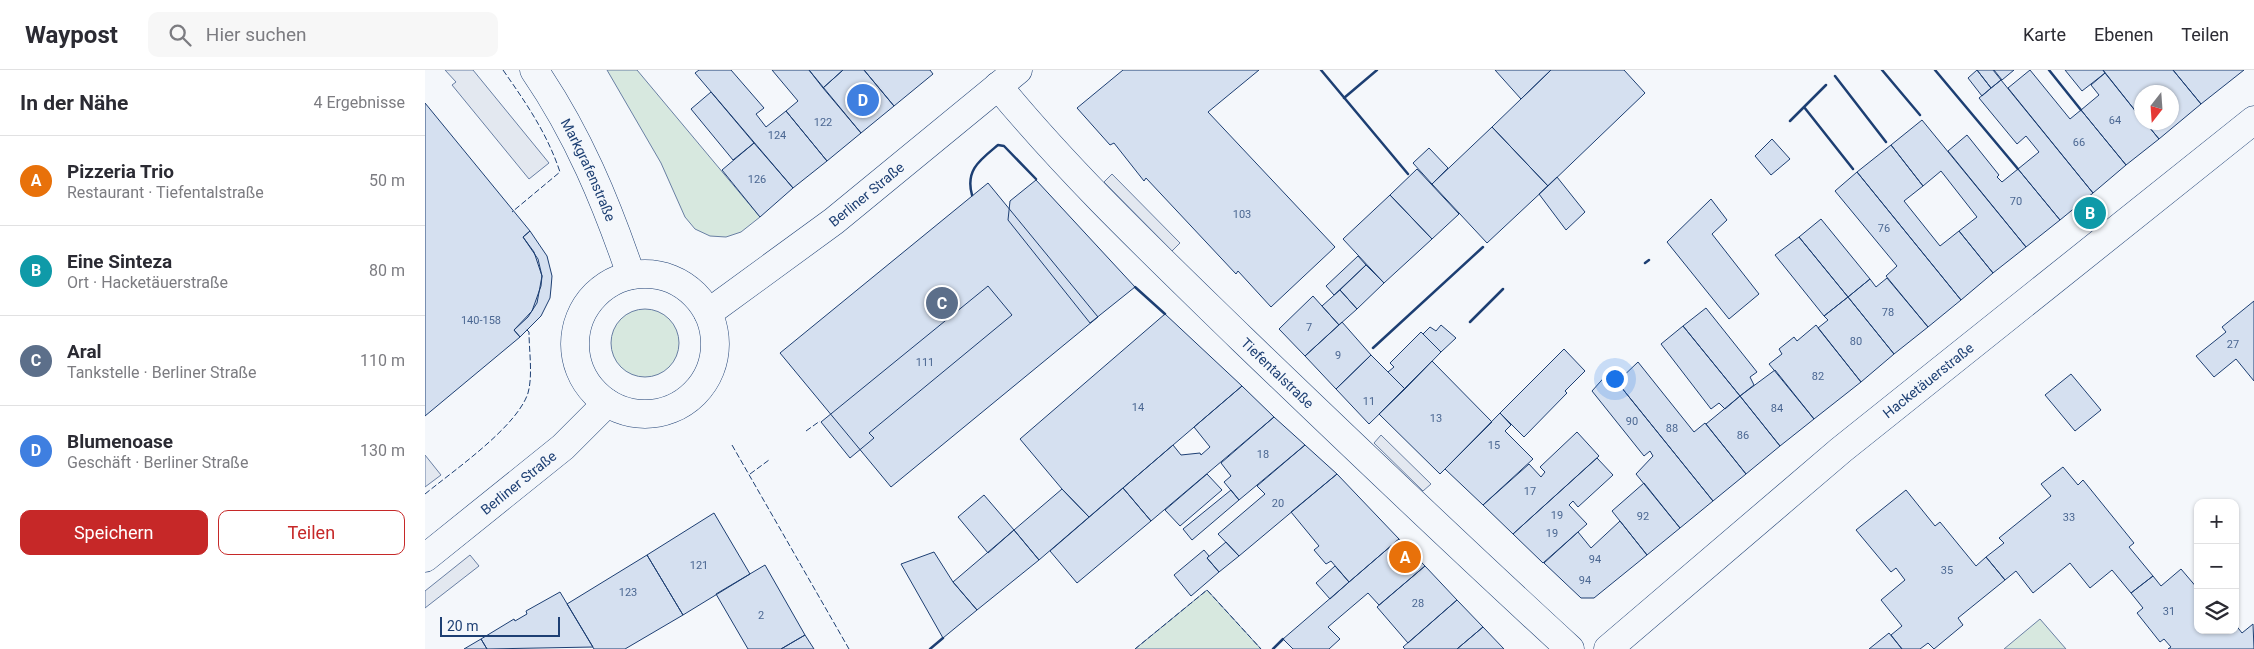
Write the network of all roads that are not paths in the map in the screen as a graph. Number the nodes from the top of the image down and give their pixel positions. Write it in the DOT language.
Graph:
graph roads {
  1 [pos="534,70"];
  2 [pos="1008,78"];
  3 [pos="2254,120"];
  4 [pos="631,275"];
  5 [pos="708,313"];
  6 [pos="607,403"];
  7 [pos="425,558"];
  8 [pos="1570,649"];
  9 [pos="1608,649"];
  1 -- 4 [label="street, Markgrafenstraße"];
  2 -- 5 [label="street, Berliner Straße"];
  2 -- 8 [label="street, Tiefentalstraße"];
  3 -- 9 [label="street, Hacketäuerstraße"];
  4 -- 5 [label="street"];
  4 -- 6 [label="street"];
  5 -- 6 [label="street"];
  6 -- 7 [label="street, Berliner Straße"];
}
